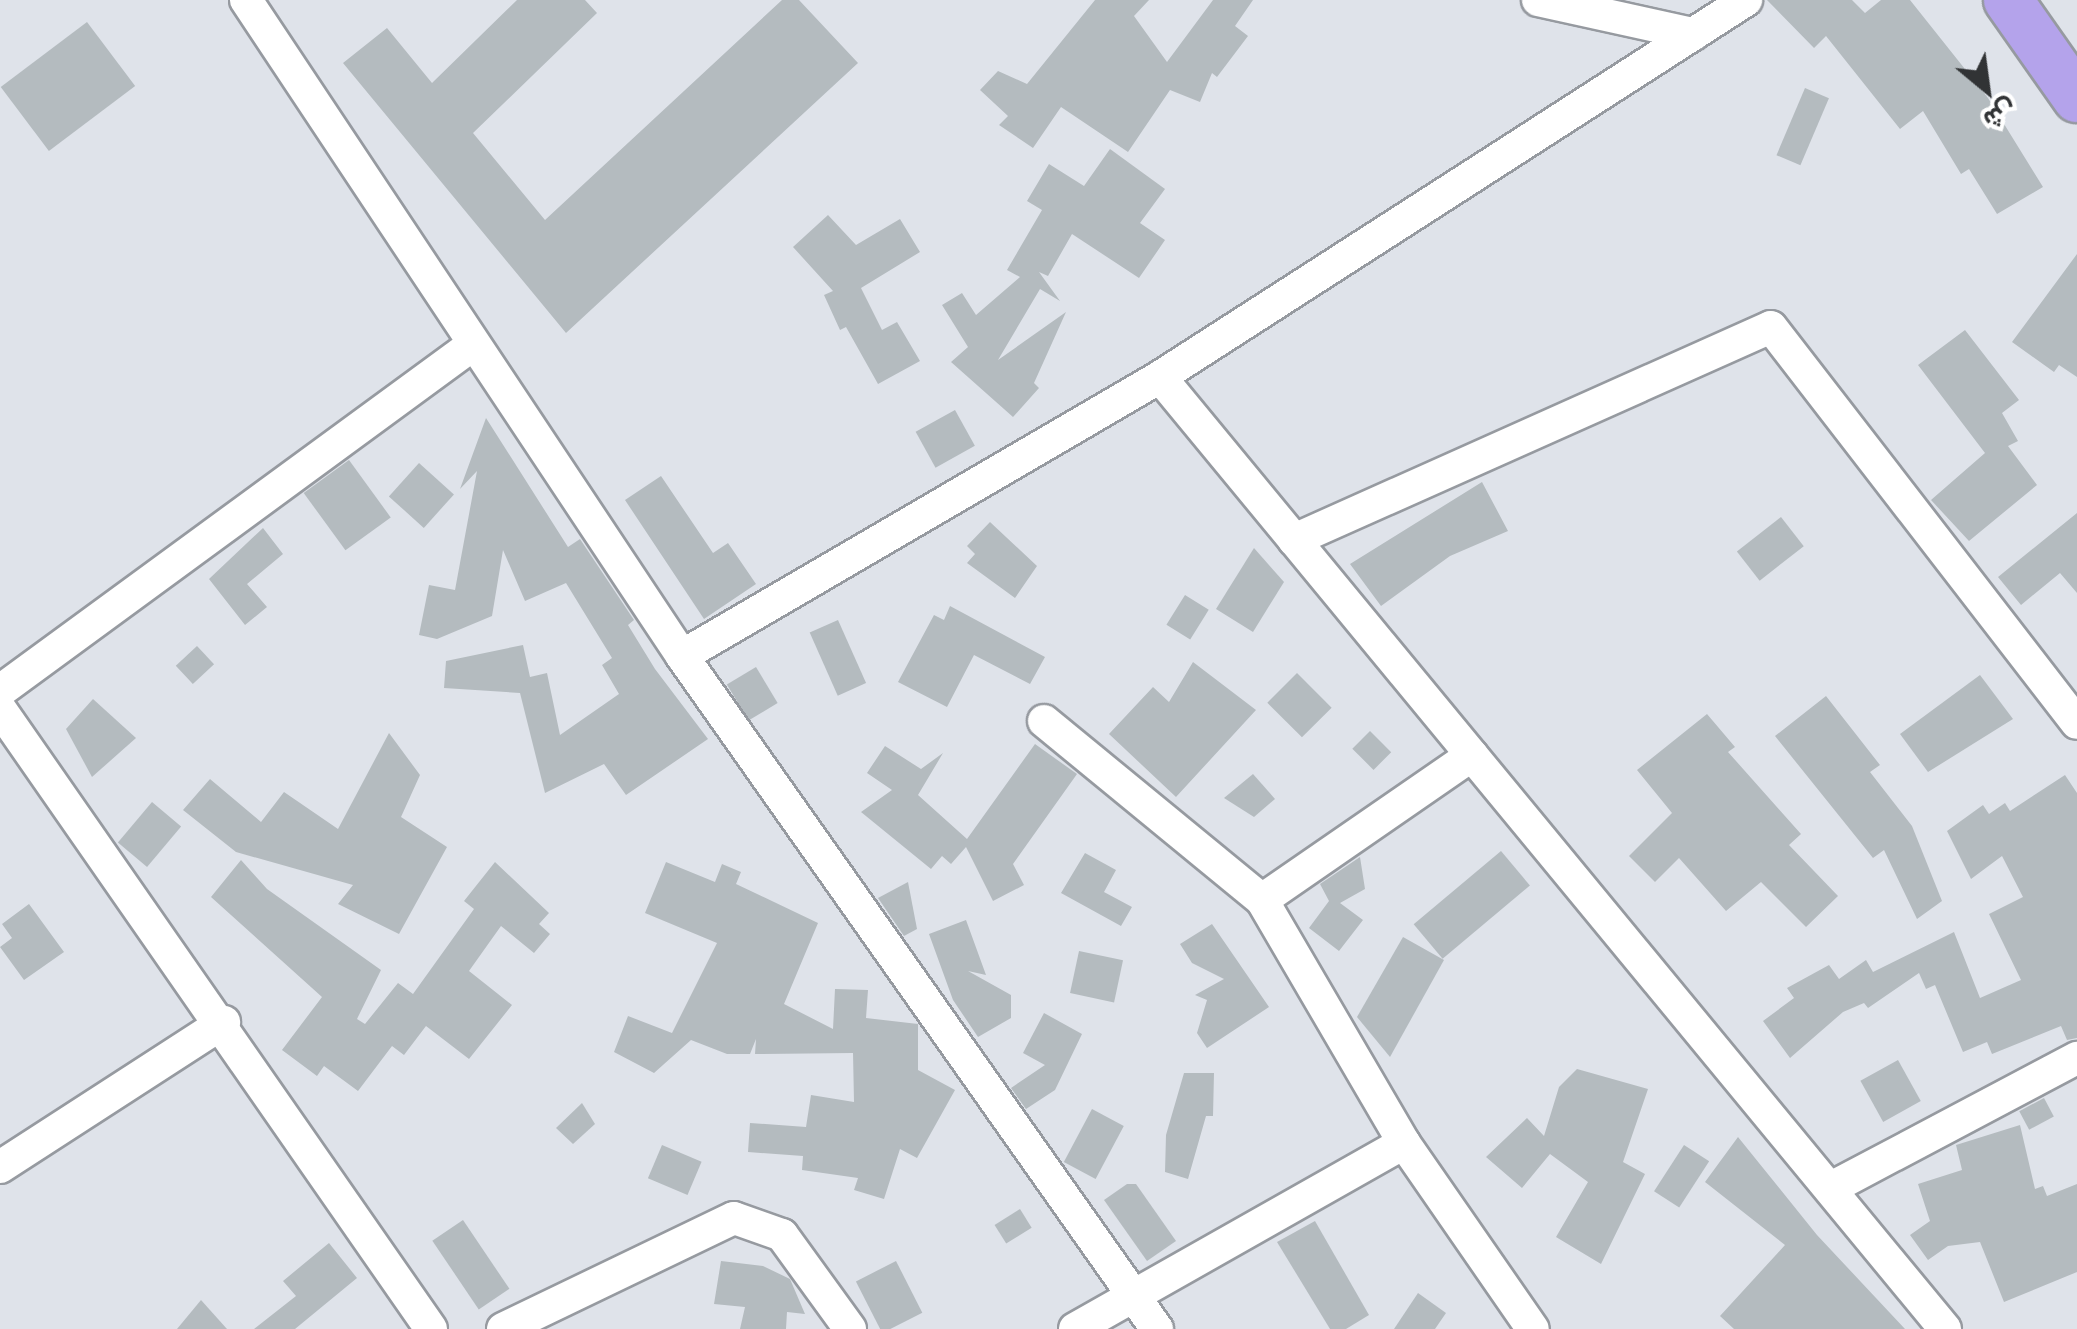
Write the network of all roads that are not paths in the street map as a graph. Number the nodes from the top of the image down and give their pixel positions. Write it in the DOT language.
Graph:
graph roads {
  1 [pos="246,0"];
  2 [pos="1538,0"];
  3 [pos="1656,0"];
  4 [pos="1746,0"];
  5 [pos="2008,0"];
  6 [pos="1693,34"];
  7 [pos="2077,98"];
  8 [pos="471,346"];
  9 [pos="1160,377"];
  10 [pos="1294,540"];
  11 [pos="682,656"];
  12 [pos="0,691"];
  13 [pos="0,709"];
  14 [pos="1044,722"];
  15 [pos="2077,723"];
  16 [pos="1472,755"];
  17 [pos="1262,900"];
  18 [pos="224,1022"];
  19 [pos="2077,1058"];
  20 [pos="1404,1143"];
  21 [pos="0,1167"];
  22 [pos="1833,1187"];
  23 [pos="1133,1297"];
  24 [pos="430,1329"];
  25 [pos="503,1329"];
  26 [pos="850,1329"];
  27 [pos="1075,1329"];
  28 [pos="1157,1329"];
  29 [pos="1533,1329"];
  30 [pos="1945,1329"];
  1 -- 8 [label="street"];
  2 -- 6 [label="street"];
  3 -- 6 [label="street"];
  4 -- 6 [label="street"];
  5 -- 7 [label="highway"];
  6 -- 9 [label="street"];
  8 -- 11 [label="street"];
  8 -- 12 [label="street"];
  9 -- 10 [label="street"];
  9 -- 11 [label="street"];
  10 -- 15 [label="street"];
  10 -- 16 [label="street"];
  11 -- 23 [label="street"];
  13 -- 18 [label="street"];
  14 -- 17 [label="street"];
  16 -- 17 [label="street"];
  16 -- 22 [label="street"];
  17 -- 20 [label="street"];
  18 -- 21 [label="street"];
  18 -- 24 [label="street"];
  19 -- 22 [label="street"];
  20 -- 23 [label="street"];
  20 -- 29 [label="street"];
  22 -- 30 [label="street"];
  23 -- 27 [label="street"];
  23 -- 28 [label="street"];
  25 -- 26 [label="street"];
}
